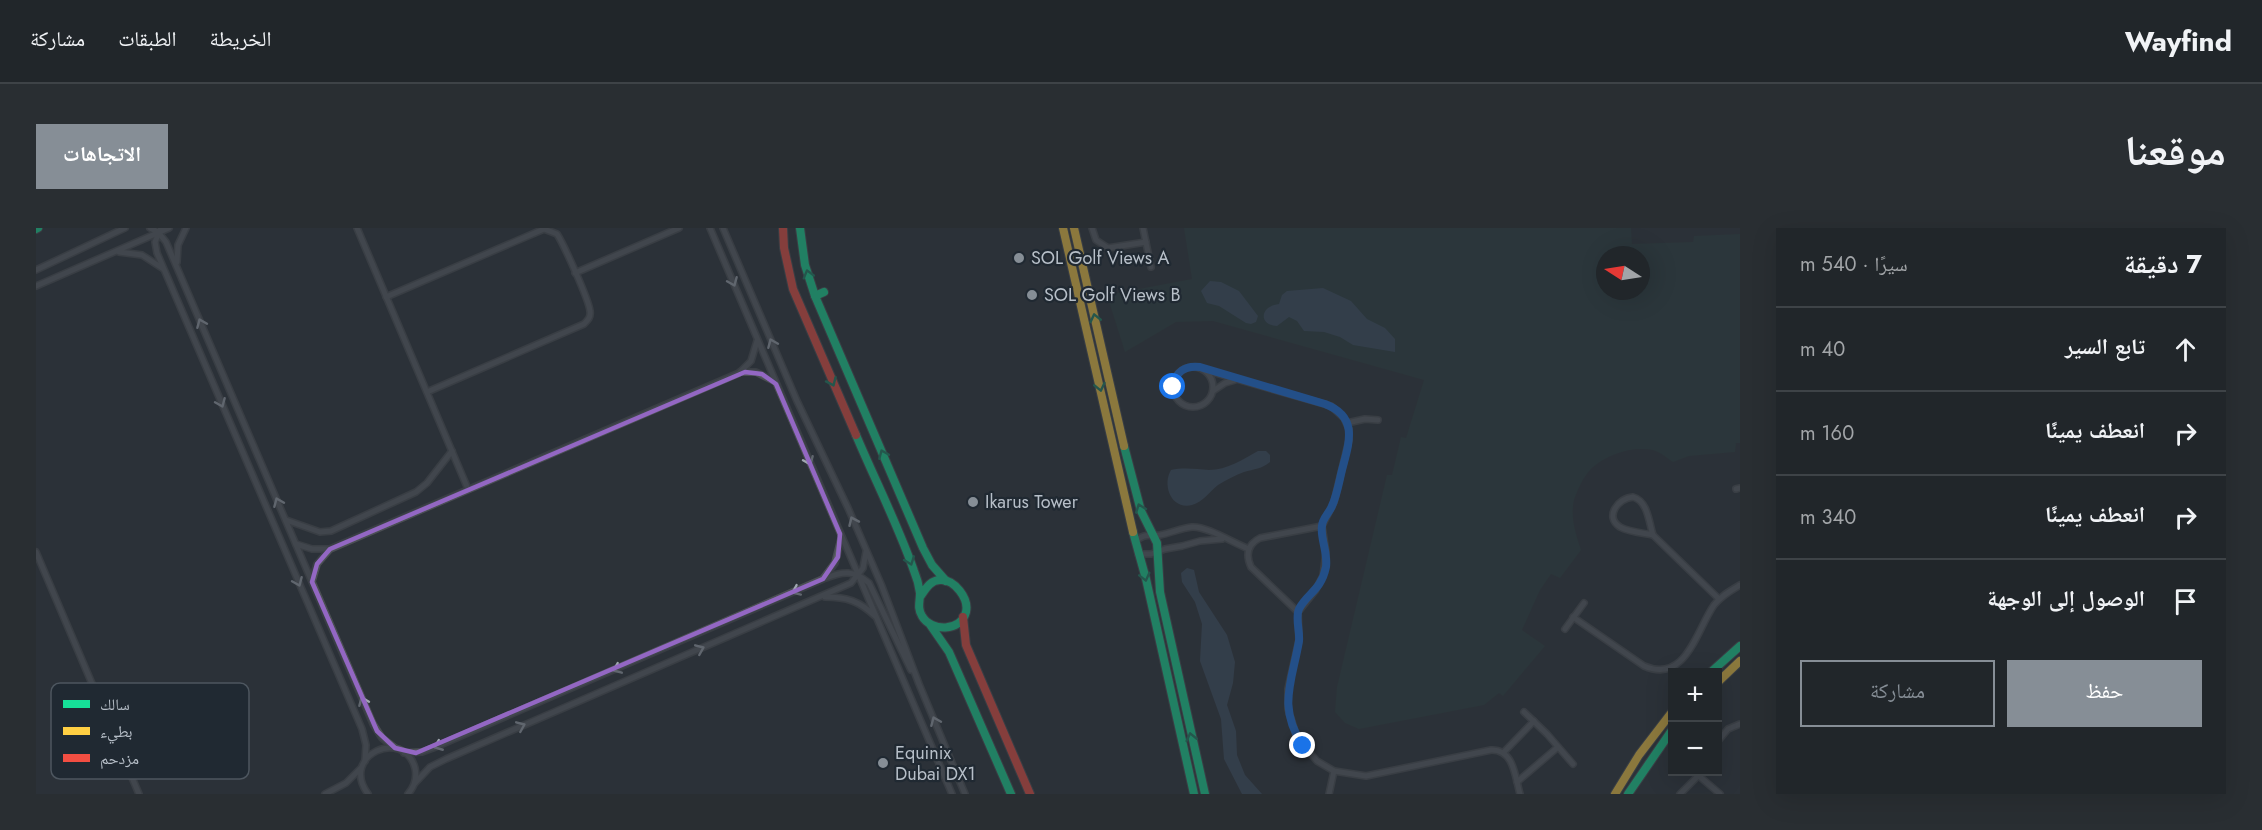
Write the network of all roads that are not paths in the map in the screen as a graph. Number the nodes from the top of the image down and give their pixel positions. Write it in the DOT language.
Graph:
graph roads {
  1 [pos="125,228"];
  2 [pos="150,228"];
  3 [pos="169,228"];
  4 [pos="186,228"];
  5 [pos="357,228"];
  6 [pos="680,228"];
  7 [pos="710,228"];
  8 [pos="723,228"];
  9 [pos="783,228"];
  10 [pos="800,228"];
  11 [pos="1063,228"];
  12 [pos="1074,228"];
  13 [pos="1092,228"];
  14 [pos="1143,228"];
  15 [pos="159,230"];
  16 [pos="1146,242"];
  17 [pos="115,252"];
  18 [pos="177,267"];
  19 [pos="1151,267"];
  20 [pos="36,270"];
  21 [pos="165,271"];
  22 [pos="575,273"];
  23 [pos="36,286"];
  24 [pos="824,292"];
  25 [pos="815,296"];
  26 [pos="386,297"];
  27 [pos="807,324"];
  28 [pos="798,328"];
  29 [pos="757,340"];
  30 [pos="1205,370"];
  31 [pos="739,373"];
  32 [pos="1239,380"];
  33 [pos="776,384"];
  34 [pos="427,392"];
  35 [pos="1213,392"];
  36 [pos="1377,420"];
  37 [pos="1347,423"];
  38 [pos="452,451"];
  39 [pos="468,489"];
  40 [pos="285,520"];
  41 [pos="1322,526"];
  42 [pos="1185,528"];
  43 [pos="840,534"];
  44 [pos="1154,535"];
  45 [pos="1653,536"];
  46 [pos="1224,539"];
  47 [pos="1135,542"];
  48 [pos="1189,543"];
  49 [pos="296,544"];
  50 [pos="330,549"];
  51 [pos="866,549"];
  52 [pos="1249,549"];
  53 [pos="1159,551"];
  54 [pos="36,552"];
  55 [pos="1138,554"];
  56 [pos="859,575"];
  57 [pos="823,579"];
  58 [pos="946,581"];
  59 [pos="312,582"];
  60 [pos="1740,585"];
  61 [pos="823,597"];
  62 [pos="920,597"];
  63 [pos="1719,599"];
  64 [pos="1584,603"];
  65 [pos="1298,612"];
  66 [pos="963,616"];
  67 [pos="1573,617"];
  68 [pos="878,619"];
  69 [pos="930,625"];
  70 [pos="1565,629"];
  71 [pos="1740,646"];
  72 [pos="1740,661"];
  73 [pos="1715,668"];
  74 [pos="1722,678"];
  75 [pos="92,683"];
  76 [pos="919,684"];
  77 [pos="1524,712"];
  78 [pos="1668,717"];
  79 [pos="1534,722"];
  80 [pos="1740,724"];
  81 [pos="1668,735"];
  82 [pos="1722,736"];
  83 [pos="1558,747"];
  84 [pos="394,748"];
  85 [pos="1504,752"];
  86 [pos="404,753"];
  87 [pos="365,761"];
  88 [pos="1573,764"];
  89 [pos="362,768"];
  90 [pos="1334,771"];
  91 [pos="1698,776"];
  92 [pos="1702,776"];
  93 [pos="133,779"];
  94 [pos="1516,782"];
  95 [pos="415,783"];
  96 [pos="139,794"];
  97 [pos="325,794"];
  98 [pos="368,794"];
  99 [pos="409,794"];
  100 [pos="952,794"];
  101 [pos="965,794"];
  102 [pos="1011,794"];
  103 [pos="1030,794"];
  104 [pos="1194,794"];
  105 [pos="1204,794"];
  106 [pos="1329,794"];
  107 [pos="1520,794"];
  108 [pos="1615,794"];
  109 [pos="1628,794"];
  110 [pos="1680,794"];
  111 [pos="1720,794"];
  1 -- 20 [label="street"];
  2 -- 15 [label="street"];
  3 -- 15 [label="street"];
  4 -- 18 [label="street"];
  5 -- 26 [label="street"];
  6 -- 22 [label="street"];
  7 -- 29 [label="street, one-way"];
  51 -- 8 [label="street, one-way"];
  9 -- 27 [label="street"];
  25 -- 10 [label="street, one-way"];
  11 -- 47 [label="street, one-way"];
  44 -- 12 [label="street, one-way"];
  13 -- 16 [label="street"];
  14 -- 16 [label="street"];
  15 -- 17 [label="street"];
  15 -- 18 [label="street"];
  15 -- 21 [label="street"];
  16 -- 19 [label="street"];
  17 -- 21 [label="street"];
  17 -- 23 [label="street"];
  40 -- 18 [label="street, one-way"];
  21 -- 87 [label="street, one-way"];
  22 -- 26 [label="street"];
  22 -- 34 [label="street"];
  24 -- 25 [label="street"];
  58 -- 25 [label="street, one-way"];
  26 -- 34 [label="street"];
  27 -- 28 [label="street"];
  27 -- 62 [label="street, one-way"];
  29 -- 31 [label="street"];
  29 -- 33 [label="street"];
  30 -- 32 [label="street"];
  30 -- 35 [label="street"];
  30 -- 35 [label="street"];
  31 -- 33 [label="street"];
  31 -- 39 [label="street"];
  32 -- 35 [label="street"];
  32 -- 37 [label="street"];
  33 -- 43 [label="street, one-way"];
  34 -- 38 [label="street"];
  36 -- 37 [label="street"];
  37 -- 41 [label="street"];
  38 -- 39 [label="street"];
  38 -- 40 [label="street"];
  39 -- 50 [label="street"];
  40 -- 49 [label="street"];
  41 -- 52 [label="street"];
  41 -- 65 [label="street"];
  42 -- 44 [label="street"];
  42 -- 46 [label="street"];
  42 -- 48 [label="street"];
  43 -- 56 [label="street"];
  43 -- 57 [label="street"];
  44 -- 47 [label="street"];
  44 -- 53 [label="street"];
  45 -- 45 [label="street"];
  45 -- 63 [label="street"];
  46 -- 48 [label="street"];
  46 -- 52 [label="street"];
  47 -- 55 [label="street"];
  48 -- 53 [label="street"];
  49 -- 50 [label="street"];
  49 -- 59 [label="street"];
  50 -- 59 [label="street"];
  51 -- 56 [label="street"];
  51 -- 76 [label="street"];
  52 -- 65 [label="street"];
  53 -- 55 [label="street"];
  105 -- 53 [label="street, one-way"];
  54 -- 75 [label="street"];
  55 -- 104 [label="street, one-way"];
  56 -- 57 [label="street"];
  56 -- 61 [label="street"];
  56 -- 68 [label="street"];
  56 -- 76 [label="street"];
  57 -- 86 [label="street, one-way"];
  58 -- 62 [label="street"];
  58 -- 66 [label="street"];
  84 -- 59 [label="street, one-way"];
  60 -- 63 [label="street"];
  61 -- 68 [label="street"];
  95 -- 61 [label="street, one-way"];
  62 -- 69 [label="street"];
  63 -- 67 [label="street"];
  64 -- 67 [label="street"];
  65 -- 90 [label="street"];
  66 -- 69 [label="street"];
  66 -- 103 [label="street"];
  67 -- 70 [label="street"];
  68 -- 100 [label="street"];
  69 -- 102 [label="street"];
  71 -- 73 [label="street"];
  72 -- 74 [label="street"];
  101 -- 76 [label="street, one-way"];
  77 -- 79 [label="street"];
  78 -- 108 [label="street"];
  79 -- 83 [label="street"];
  79 -- 85 [label="street"];
  80 -- 82 [label="street"];
  81 -- 109 [label="street"];
  83 -- 88 [label="street"];
  83 -- 94 [label="street"];
  84 -- 86 [label="street"];
  84 -- 87 [label="street"];
  85 -- 90 [label="street"];
  85 -- 94 [label="street"];
  86 -- 95 [label="street"];
  87 -- 89 [label="street"];
  89 -- 97 [label="street"];
  89 -- 98 [label="street"];
  90 -- 106 [label="street"];
  91 -- 110 [label="street"];
  92 -- 111 [label="street"];
  93 -- 96 [label="street"];
  94 -- 107 [label="street"];
  95 -- 99 [label="street"];
}
